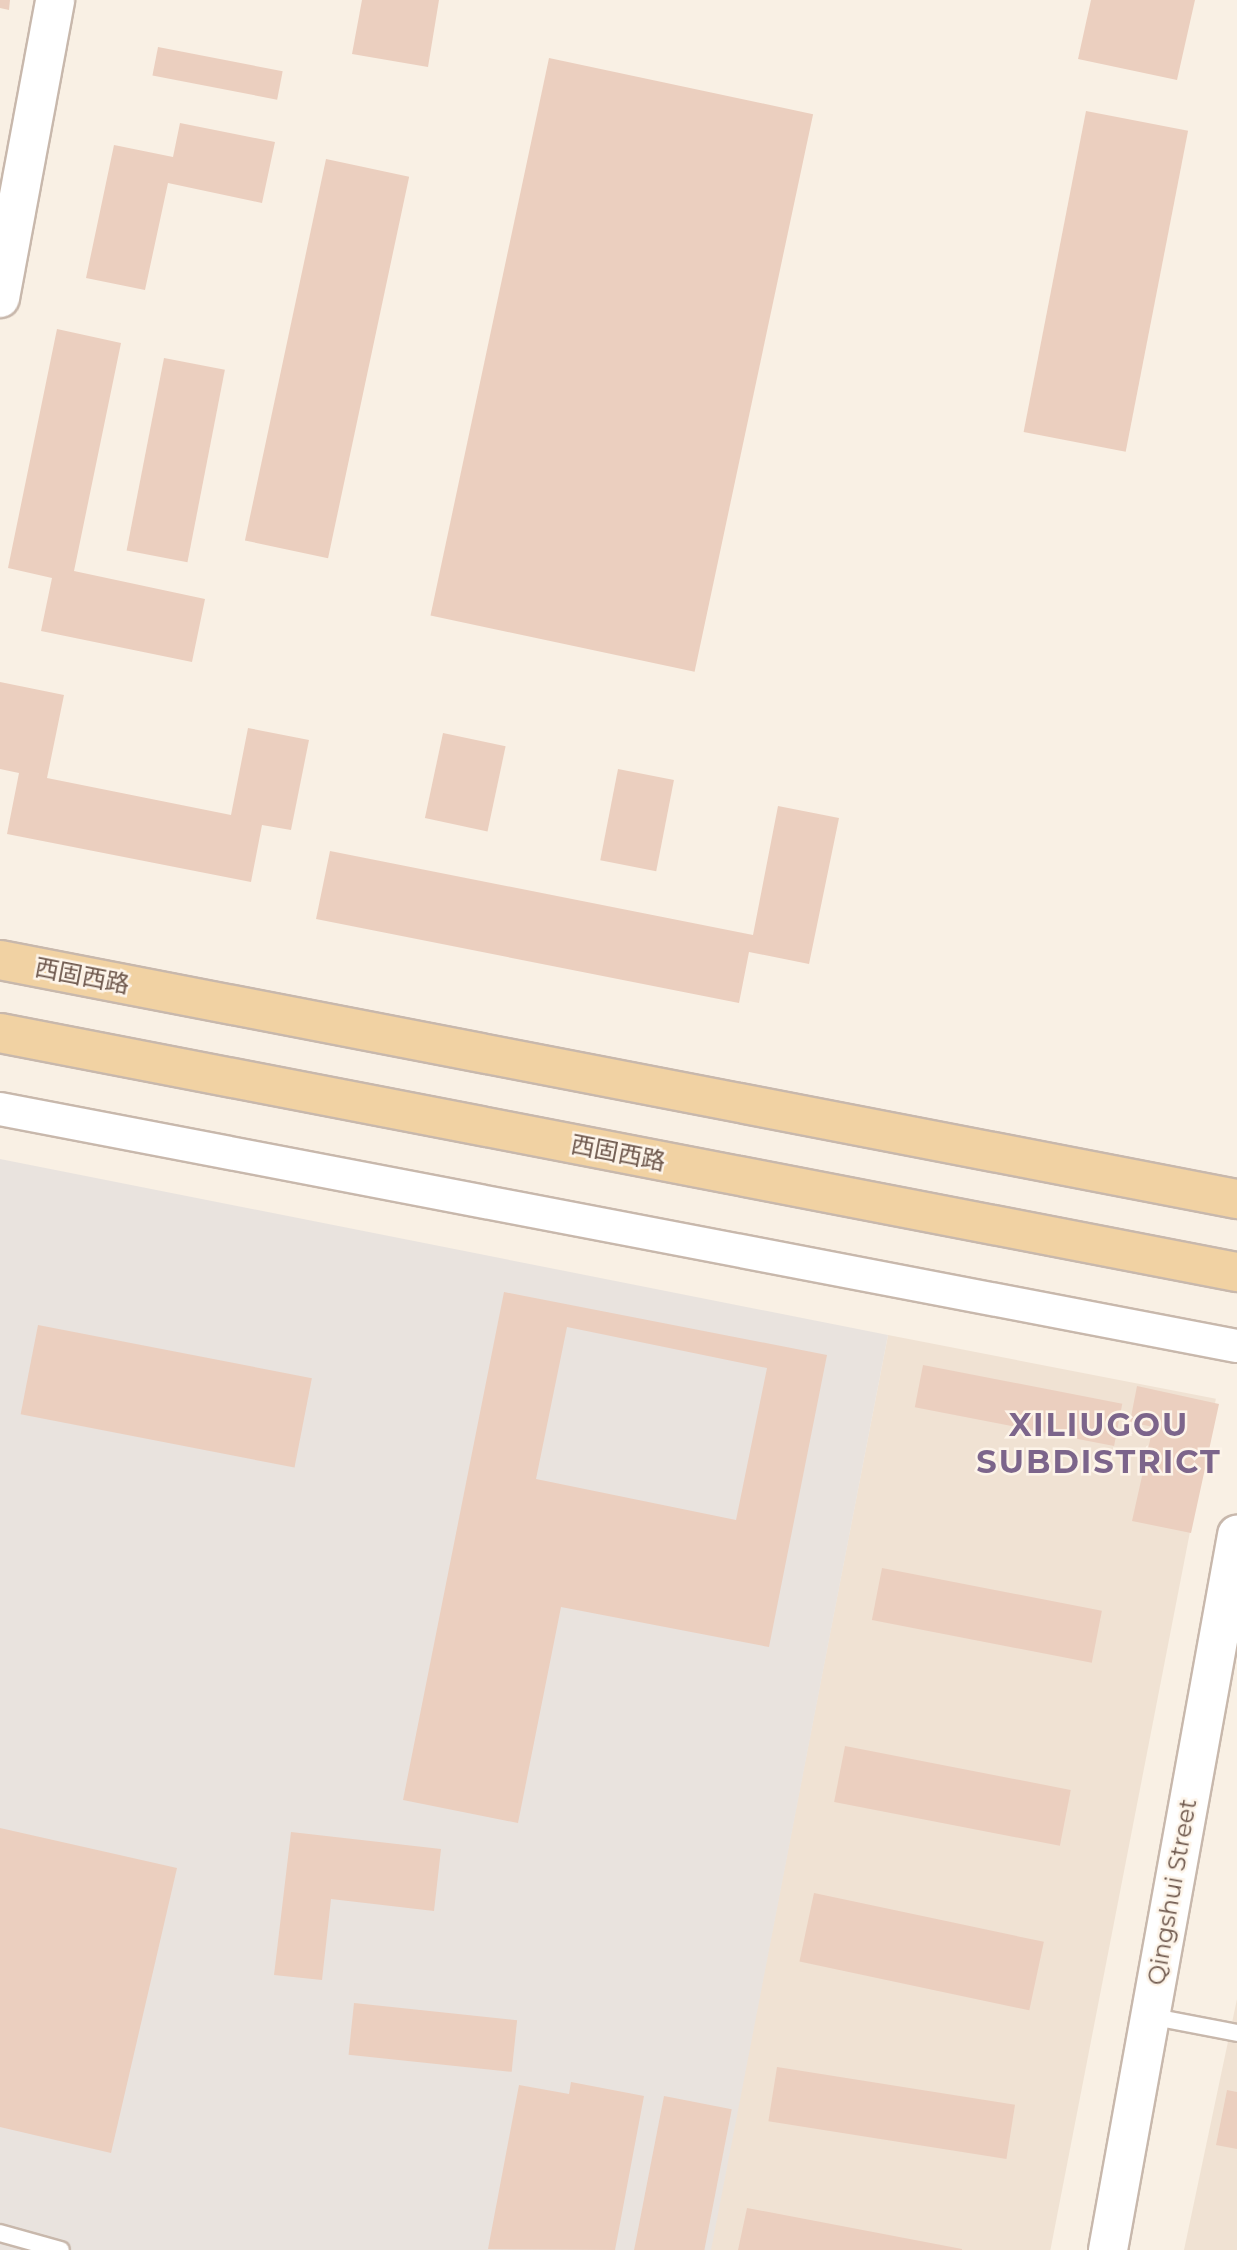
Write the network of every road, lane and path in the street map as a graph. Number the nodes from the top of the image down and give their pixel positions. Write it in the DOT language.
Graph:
graph roads {
  1 [pos="55,0"];
  2 [pos="0,298"];
  3 [pos="0,960"];
  4 [pos="0,1033"];
  5 [pos="0,1109"];
  6 [pos="1237,1199"];
  7 [pos="1237,1272"];
  8 [pos="1237,1346"];
  9 [pos="1237,1535"];
  10 [pos="1149,2016"];
  11 [pos="1237,2034"];
  12 [pos="0,2233"];
  13 [pos="61,2250"];
  14 [pos="1108,2250"];
  1 -- 2 [label="street"];
  3 -- 6 [label="main road, 西固西路"];
  4 -- 7 [label="main road, 西固西路"];
  5 -- 8 [label="street"];
  9 -- 10 [label="street, Qingshui Street"];
  10 -- 11 [label="lane"];
  10 -- 14 [label="street, Qingshui Street"];
  12 -- 13 [label="lane"];
}
